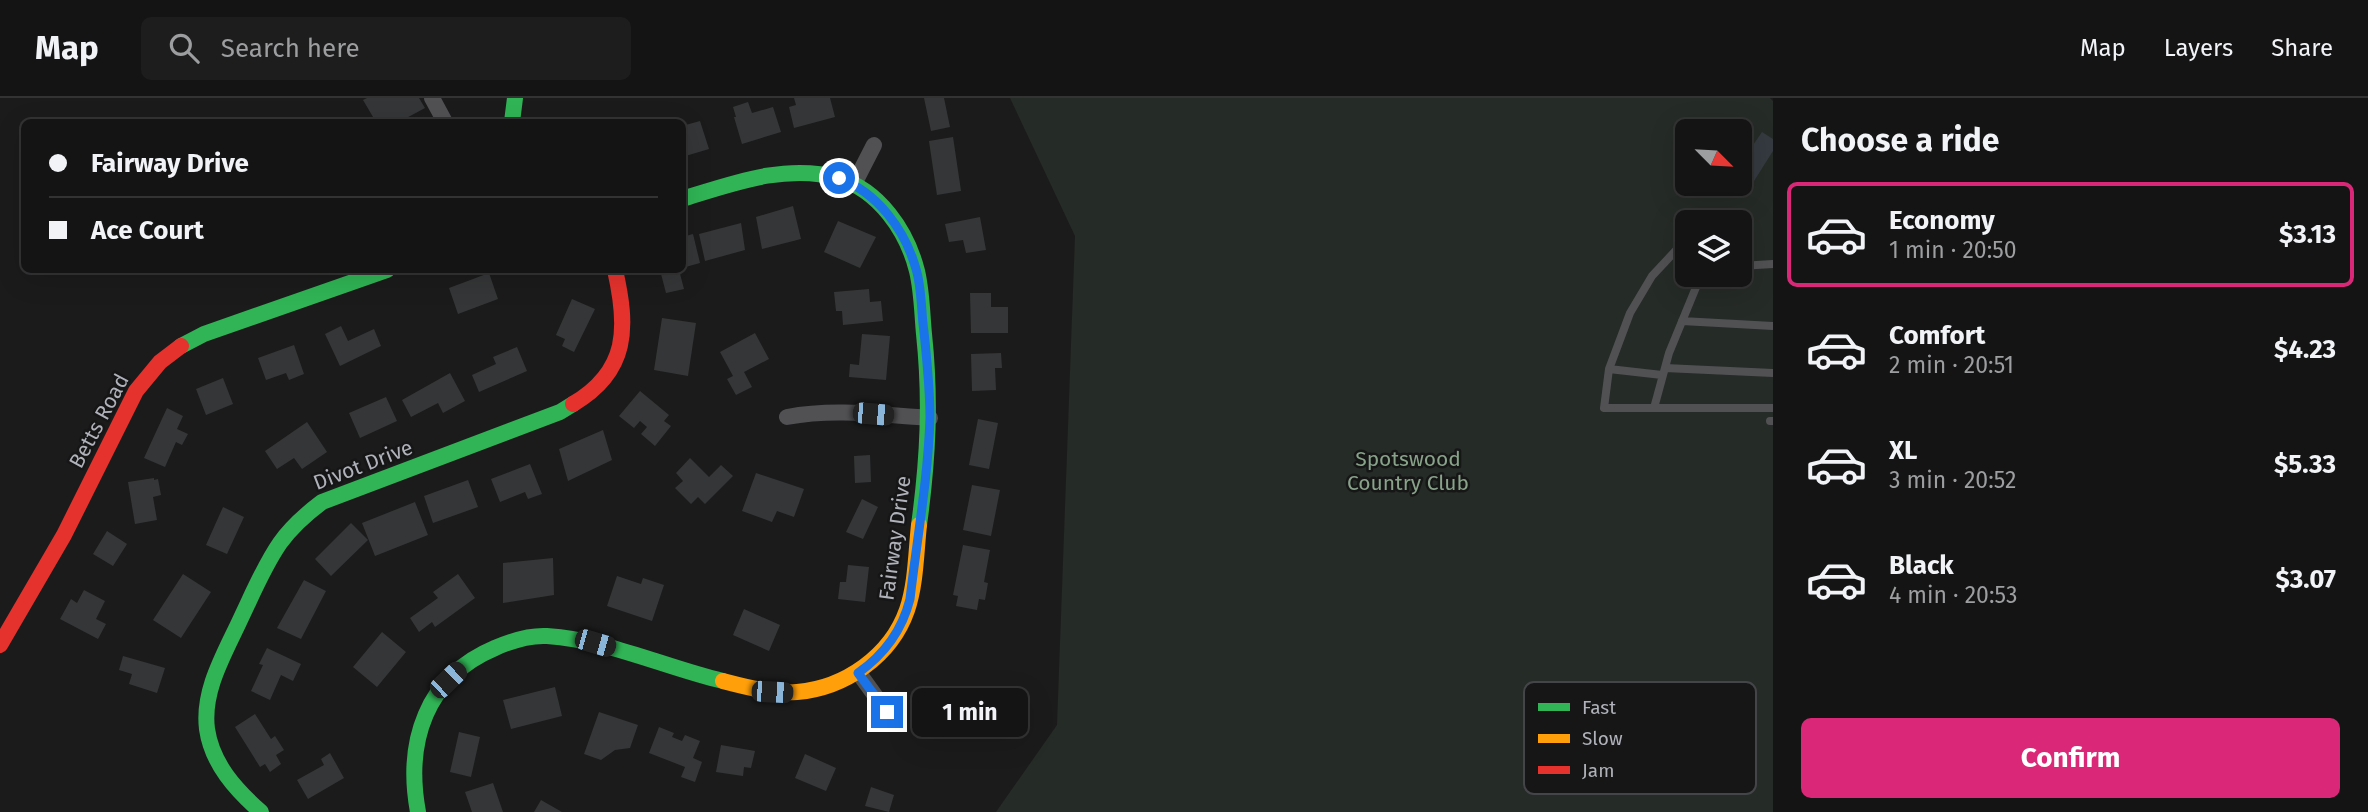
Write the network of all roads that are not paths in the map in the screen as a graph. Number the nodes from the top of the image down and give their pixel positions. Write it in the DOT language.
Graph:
graph roads {
  1 [pos="432,98"];
  2 [pos="515,98"];
  3 [pos="443,119"];
  4 [pos="512,119"];
  5 [pos="874,145"];
  6 [pos="853,184"];
  7 [pos="686,198"];
  8 [pos="1675,251"];
  9 [pos="1773,264"];
  10 [pos="1752,265"];
  11 [pos="378,273"];
  12 [pos="616,273"];
  13 [pos="1696,287"];
  14 [pos="1682,321"];
  15 [pos="1773,326"];
  16 [pos="1609,369"];
  17 [pos="1664,372"];
  18 [pos="1773,373"];
  19 [pos="1654,408"];
  20 [pos="1773,408"];
  21 [pos="787,417"];
  22 [pos="930,418"];
  23 [pos="0,645"];
  24 [pos="858,673"];
  25 [pos="887,712"];
  26 [pos="261,812"];
  27 [pos="416,812"];
  1 -- 3 [label="street"];
  2 -- 4 [label="street"];
  5 -- 6 [label="street"];
  6 -- 7 [label="street, Fairway Drive"];
  6 -- 22 [label="street, Fairway Drive"];
  8 -- 16 [label="lane"];
  9 -- 10 [label="lane"];
  11 -- 23 [label="street, Betts Road"];
  12 -- 26 [label="street, Divot Drive"];
  13 -- 14 [label="lane"];
  14 -- 15 [label="lane"];
  14 -- 17 [label="lane"];
  16 -- 17 [label="lane"];
  16 -- 19 [label="lane"];
  17 -- 18 [label="lane"];
  17 -- 19 [label="lane"];
  19 -- 20 [label="lane"];
  21 -- 22 [label="street"];
  22 -- 24 [label="street, Fairway Drive"];
  24 -- 25 [label="street"];
  24 -- 27 [label="street, Fairway Drive"];
}
